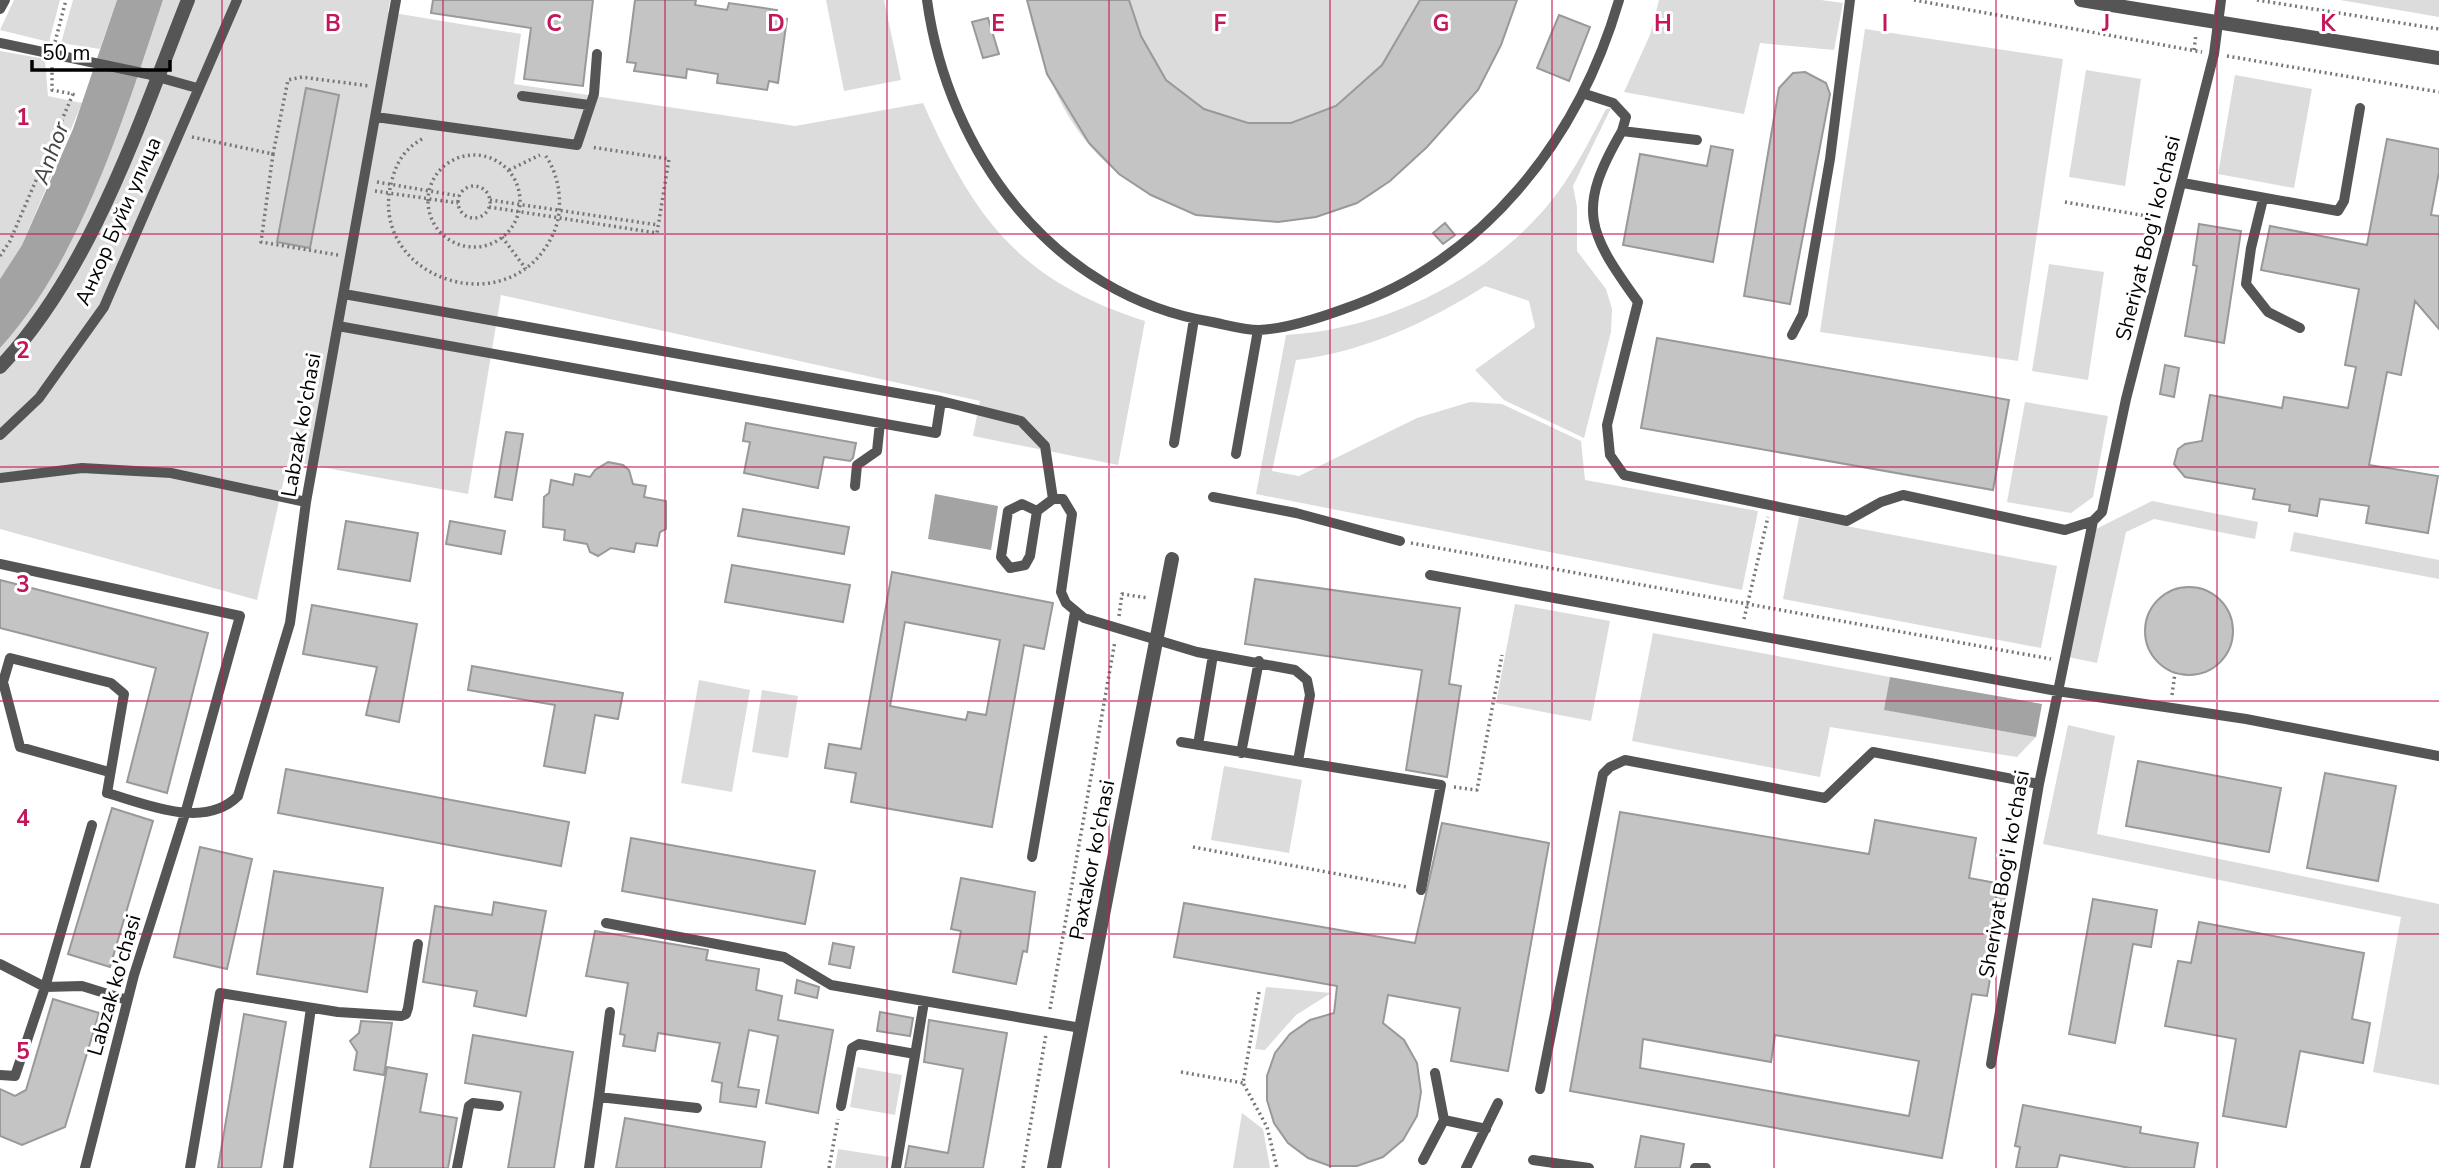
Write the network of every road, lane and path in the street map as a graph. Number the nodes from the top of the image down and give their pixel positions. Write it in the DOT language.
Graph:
graph roads {
  1 [pos="5,0"];
  2 [pos="66,0"];
  3 [pos="188,0"];
  4 [pos="237,0"];
  5 [pos="396,0"];
  6 [pos="927,0"];
  7 [pos="1619,0"];
  8 [pos="1850,0"];
  9 [pos="1913,0"];
  10 [pos="2081,0"];
  11 [pos="2221,0"];
  12 [pos="2257,0"];
  13 [pos="0,9"];
  14 [pos="2218,23"];
  15 [pos="2439,29"];
  16 [pos="0,43"];
  17 [pos="51,54"];
  18 [pos="597,54"];
  19 [pos="2214,54"];
  20 [pos="2439,58"];
  21 [pos="152,75"];
  22 [pos="381,87"];
  23 [pos="197,88"];
  24 [pos="2439,92"];
  25 [pos="1585,94"];
  26 [pos="522,96"];
  27 [pos="589,105"];
  28 [pos="2360,108"];
  29 [pos="376,117"];
  30 [pos="446,128"];
  31 [pos="1622,131"];
  32 [pos="178,134"];
  33 [pos="1697,140"];
  34 [pos="551,143"];
  35 [pos="577,145"];
  36 [pos="273,154"];
  37 [pos="545,155"];
  38 [pos="509,170"];
  39 [pos="2183,183"];
  40 [pos="390,184"];
  41 [pos="363,185"];
  42 [pos="429,190"];
  43 [pos="388,193"];
  44 [pos="459,196"];
  45 [pos="428,199"];
  46 [pos="2263,199"];
  47 [pos="490,200"];
  48 [pos="2065,202"];
  49 [pos="458,203"];
  50 [pos="520,206"];
  51 [pos="489,207"];
  52 [pos="559,211"];
  53 [pos="517,213"];
  54 [pos="558,218"];
  55 [pos="2174,221"];
  56 [pos="658,225"];
  57 [pos="502,237"];
  58 [pos="0,256"];
  59 [pos="351,257"];
  60 [pos="527,269"];
  61 [pos="344,294"];
  62 [pos="1194,319"];
  63 [pos="338,326"];
  64 [pos="2300,328"];
  65 [pos="1258,330"];
  66 [pos="1792,335"];
  67 [pos="0,366"];
  68 [pos="941,401"];
  69 [pos="880,423"];
  70 [pos="0,435"];
  71 [pos="1174,443"];
  72 [pos="1236,454"];
  73 [pos="0,478"];
  74 [pos="855,486"];
  75 [pos="1213,497"];
  76 [pos="1054,499"];
  77 [pos="306,502"];
  78 [pos="1770,505"];
  79 [pos="1037,511"];
  80 [pos="2093,521"];
  81 [pos="1401,541"];
  82 [pos="1172,559"];
  83 [pos="0,564"];
  84 [pos="1430,576"];
  85 [pos="1164,600"];
  86 [pos="1748,604"];
  87 [pos="1075,612"];
  88 [pos="1118,627"];
  89 [pos="1741,633"];
  90 [pos="1156,641"];
  91 [pos="1213,655"];
  92 [pos="1502,655"];
  93 [pos="1259,661"];
  94 [pos="2063,661"];
  95 [pos="2175,673"];
  96 [pos="2057,691"];
  97 [pos="2170,708"];
  98 [pos="1181,742"];
  99 [pos="1198,745"];
  100 [pos="1241,753"];
  101 [pos="2439,756"];
  102 [pos="1298,761"];
  103 [pos="110,772"];
  104 [pos="2039,783"];
  105 [pos="1441,785"];
  106 [pos="185,814"];
  107 [pos="92,825"];
  108 [pos="1193,847"];
  109 [pos="1032,857"];
  110 [pos="1421,890"];
  111 [pos="606,923"];
  112 [pos="418,944"];
  113 [pos="0,964"];
  114 [pos="45,987"];
  115 [pos="1259,992"];
  116 [pos="127,1000"];
  117 [pos="924,1002"];
  118 [pos="311,1008"];
  119 [pos="610,1012"];
  120 [pos="1048,1022"];
  121 [pos="1082,1028"];
  122 [pos="915,1054"];
  123 [pos="1991,1063"];
  124 [pos="1181,1072"];
  125 [pos="1435,1073"];
  126 [pos="0,1075"];
  127 [pos="1243,1083"];
  128 [pos="1540,1089"];
  129 [pos="599,1097"];
  130 [pos="1498,1103"];
  131 [pos="499,1106"];
  132 [pos="841,1106"];
  133 [pos="697,1108"];
  134 [pos="1444,1120"];
  135 [pos="1486,1129"];
  136 [pos="1423,1160"];
  137 [pos="1534,1160"];
  138 [pos="85,1168"];
  139 [pos="190,1168"];
  140 [pos="288,1168"];
  141 [pos="457,1168"];
  142 [pos="589,1168"];
  143 [pos="829,1168"];
  144 [pos="896,1168"];
  145 [pos="1023,1168"];
  146 [pos="1055,1168"];
  147 [pos="1277,1168"];
  148 [pos="1466,1168"];
  149 [pos="1589,1168"];
  150 [pos="1695,1168"];
  151 [pos="1706,1168"];
  1 -- 13 [label="lane"];
  2 -- 17 [label="path"];
  3 -- 21 [label="street"];
  4 -- 23 [label="lane, Анхор Буйи улица"];
  5 -- 22 [label="lane, Labzak ko'chasi"];
  6 -- 62 [label="lane"];
  7 -- 25 [label="lane"];
  8 -- 66 [label="lane"];
  9 -- 19 [label="path"];
  10 -- 14 [label="street"];
  11 -- 14 [label="lane, Sheriyat Bog'i ko'chasi"];
  12 -- 15 [label="path"];
  14 -- 19 [label="lane, Sheriyat Bog'i ko'chasi"];
  14 -- 20 [label="street"];
  16 -- 17 [label="lane"];
  17 -- 21 [label="lane"];
  17 -- 58 [label="path"];
  18 -- 27 [label="lane"];
  19 -- 24 [label="path"];
  19 -- 39 [label="lane, Sheriyat Bog'i ko'chasi"];
  21 -- 23 [label="lane"];
  21 -- 67 [label="street"];
  22 -- 29 [label="lane, Labzak ko'chasi"];
  22 -- 36 [label="path"];
  23 -- 32 [label="lane, Анхор Буйи улица"];
  25 -- 31 [label="lane"];
  25 -- 65 [label="lane"];
  26 -- 27 [label="lane"];
  27 -- 35 [label="lane"];
  28 -- 46 [label="lane"];
  29 -- 30 [label="lane"];
  29 -- 41 [label="lane, Labzak ko'chasi"];
  30 -- 34 [label="lane"];
  30 -- 40 [label="path"];
  31 -- 33 [label="lane"];
  31 -- 78 [label="lane"];
  32 -- 36 [label="path"];
  32 -- 70 [label="lane, Анхор Буйи улица"];
  34 -- 35 [label="lane"];
  34 -- 37 [label="path"];
  35 -- 56 [label="path"];
  36 -- 59 [label="path"];
  37 -- 38 [label="path"];
  37 -- 52 [label="path"];
  38 -- 42 [label="path"];
  38 -- 50 [label="path"];
  39 -- 46 [label="lane"];
  39 -- 55 [label="lane, Sheriyat Bog'i ko'chasi"];
  40 -- 41 [label="path"];
  40 -- 42 [label="path"];
  40 -- 43 [label="path"];
  41 -- 43 [label="path"];
  41 -- 59 [label="lane, Labzak ko'chasi"];
  42 -- 44 [label="path"];
  42 -- 45 [label="path"];
  43 -- 45 [label="path"];
  43 -- 60 [label="path"];
  44 -- 47 [label="path"];
  44 -- 49 [label="path"];
  45 -- 49 [label="path"];
  45 -- 57 [label="path"];
  46 -- 64 [label="lane"];
  47 -- 50 [label="path"];
  47 -- 51 [label="path"];
  48 -- 55 [label="path"];
  49 -- 51 [label="path"];
  50 -- 52 [label="path"];
  50 -- 53 [label="path"];
  51 -- 53 [label="path"];
  52 -- 54 [label="path"];
  52 -- 56 [label="path"];
  53 -- 54 [label="path"];
  53 -- 57 [label="path"];
  54 -- 56 [label="path"];
  54 -- 60 [label="path"];
  55 -- 80 [label="lane, Sheriyat Bog'i ko'chasi"];
  57 -- 60 [label="path"];
  59 -- 61 [label="lane, Labzak ko'chasi"];
  61 -- 63 [label="lane, Labzak ko'chasi"];
  61 -- 68 [label="lane"];
  62 -- 65 [label="lane"];
  62 -- 71 [label="lane"];
  63 -- 69 [label="lane"];
  63 -- 77 [label="lane, Labzak ko'chasi"];
  65 -- 72 [label="lane"];
  68 -- 69 [label="lane"];
  68 -- 76 [label="lane"];
  69 -- 74 [label="lane"];
  73 -- 77 [label="lane"];
  75 -- 81 [label="lane"];
  76 -- 79 [label="lane"];
  76 -- 87 [label="lane"];
  77 -- 106 [label="lane, Labzak ko'chasi"];
  78 -- 80 [label="lane"];
  78 -- 86 [label="path"];
  79 -- 79 [label="lane"];
  80 -- 94 [label="lane, Sheriyat Bog'i ko'chasi"];
  81 -- 86 [label="path"];
  82 -- 85 [label="street, Paxtakor ko'chasi"];
  83 -- 106 [label="lane, Labzak ko'chasi"];
  84 -- 89 [label="lane"];
  85 -- 88 [label="path"];
  85 -- 90 [label="street, Paxtakor ko'chasi"];
  86 -- 89 [label="path"];
  86 -- 94 [label="path"];
  87 -- 88 [label="lane"];
  87 -- 109 [label="lane"];
  88 -- 90 [label="lane"];
  88 -- 120 [label="path"];
  89 -- 96 [label="lane"];
  90 -- 91 [label="lane"];
  90 -- 121 [label="street, Paxtakor ko'chasi"];
  91 -- 93 [label="lane"];
  91 -- 99 [label="lane"];
  92 -- 105 [label="path"];
  93 -- 100 [label="lane"];
  93 -- 102 [label="lane"];
  94 -- 96 [label="lane, Sheriyat Bog'i ko'chasi"];
  95 -- 97 [label="path"];
  96 -- 97 [label="lane"];
  96 -- 104 [label="lane, Sheriyat Bog'i ko'chasi"];
  97 -- 101 [label="lane"];
  98 -- 99 [label="lane"];
  99 -- 100 [label="lane"];
  100 -- 102 [label="lane"];
  102 -- 105 [label="lane"];
  103 -- 103 [label="lane"];
  103 -- 106 [label="lane"];
  104 -- 123 [label="lane, Sheriyat Bog'i ko'chasi"];
  104 -- 128 [label="lane"];
  105 -- 110 [label="lane"];
  106 -- 116 [label="lane, Labzak ko'chasi"];
  107 -- 114 [label="lane"];
  108 -- 110 [label="path"];
  111 -- 117 [label="lane"];
  112 -- 118 [label="lane"];
  113 -- 114 [label="lane"];
  114 -- 116 [label="lane"];
  114 -- 126 [label="lane"];
  115 -- 127 [label="path"];
  116 -- 138 [label="lane, Labzak ko'chasi"];
  117 -- 120 [label="lane"];
  117 -- 122 [label="lane"];
  118 -- 139 [label="lane"];
  118 -- 140 [label="lane"];
  119 -- 129 [label="lane"];
  120 -- 121 [label="lane"];
  120 -- 145 [label="path"];
  121 -- 146 [label="street, Paxtakor ko'chasi"];
  122 -- 132 [label="lane"];
  122 -- 144 [label="lane"];
  124 -- 127 [label="path"];
  125 -- 134 [label="lane"];
  127 -- 147 [label="path"];
  129 -- 133 [label="lane"];
  129 -- 142 [label="lane"];
  130 -- 135 [label="lane"];
  131 -- 141 [label="lane"];
  132 -- 143 [label="path"];
  134 -- 135 [label="lane"];
  134 -- 136 [label="lane"];
  135 -- 148 [label="lane"];
  137 -- 149 [label="lane"];
  150 -- 151 [label="lane"];
}
